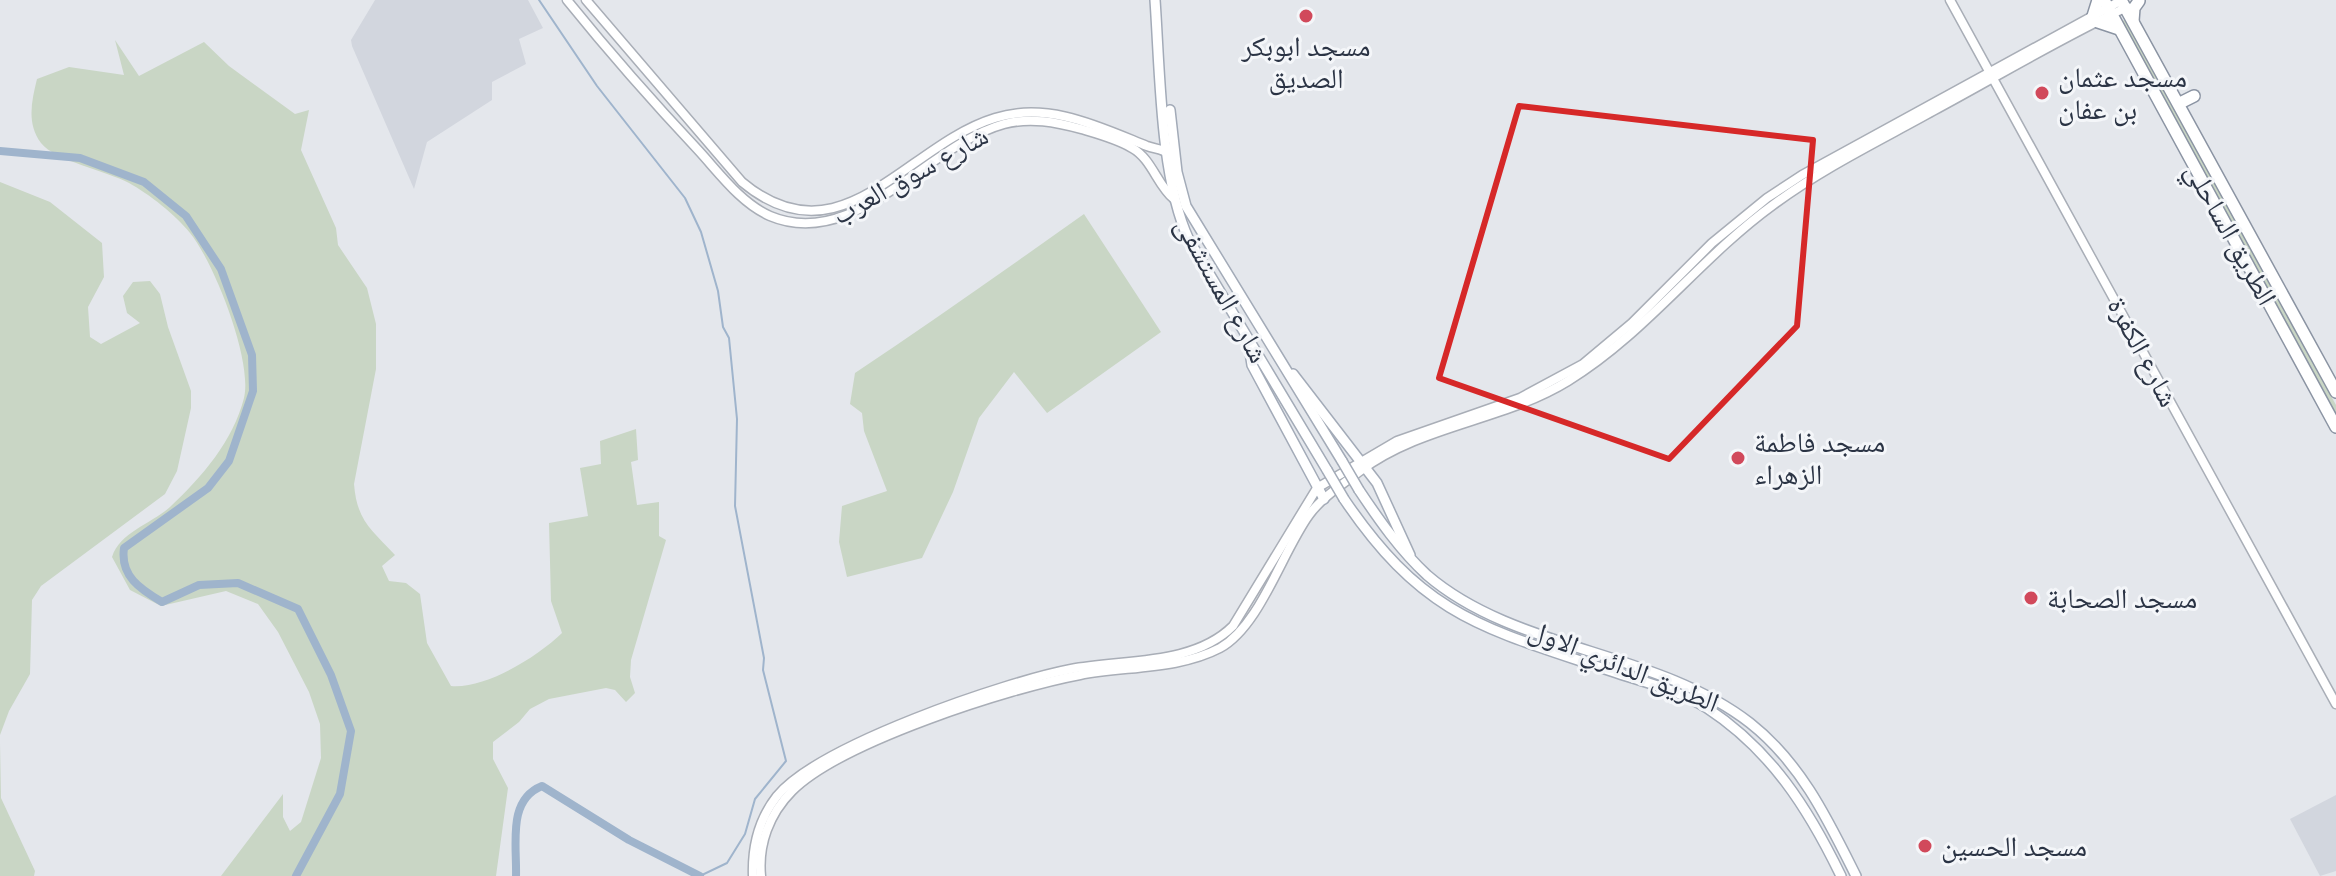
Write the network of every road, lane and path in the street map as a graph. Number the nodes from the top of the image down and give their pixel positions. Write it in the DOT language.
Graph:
graph roads {
  1 [pos="567,0"];
  2 [pos="586,0"];
  3 [pos="1157,0"];
  4 [pos="1950,0"];
  5 [pos="2140,1"];
  6 [pos="2122,2"];
  7 [pos="2105,6"];
  8 [pos="2095,19"];
  9 [pos="2133,22"];
  10 [pos="2119,29"];
  11 [pos="1992,75"];
  12 [pos="2194,96"];
  13 [pos="2180,103"];
  14 [pos="1167,151"];
  15 [pos="1175,160"];
  16 [pos="1174,199"];
  17 [pos="1243,300"];
  18 [pos="1230,309"];
  19 [pos="1248,339"];
  20 [pos="1278,358"];
  21 [pos="2336,392"];
  22 [pos="1497,410"];
  23 [pos="2336,427"];
  24 [pos="1362,464"];
  25 [pos="1317,488"];
  26 [pos="1359,490"];
  27 [pos="1324,499"];
  28 [pos="1344,499"];
  29 [pos="1411,558"];
  30 [pos="2336,704"];
  31 [pos="927,717"];
  32 [pos="864,745"];
  33 [pos="1794,767"];
  34 [pos="1783,776"];
  35 [pos="1838,840"];
  36 [pos="1825,846"];
  37 [pos="753,876"];
  38 [pos="761,876"];
  39 [pos="1841,876"];
  40 [pos="1856,876"];
  1 -- 16 [label="main road, شارع سوق العرب"];
  2 -- 14 [label="main road"];
  3 -- 14 [label="main road, شارع المستشفى"];
  3 -- 15 [label="main road, شارع المستشفى"];
  4 -- 11 [label="main road, شارع الكفرة"];
  5 -- 6 [label="main road"];
  5 -- 9 [label="highway"];
  6 -- 7 [label="main road"];
  6 -- 9 [label="highway"];
  7 -- 8 [label="highway"];
  7 -- 8 [label="main road"];
  7 -- 10 [label="highway, الطريق الساحلي"];
  8 -- 10 [label="highway"];
  8 -- 11 [label="main road"];
  9 -- 13 [label="highway"];
  10 -- 23 [label="highway, الطريق الساحلي"];
  11 -- 22 [label="main road"];
  11 -- 22 [label="main road"];
  11 -- 30 [label="main road, شارع الكفرة"];
  12 -- 13 [label="highway"];
  13 -- 21 [label="highway"];
  14 -- 15 [label="main road"];
  14 -- 16 [label="main road, شارع المستشفى"];
  15 -- 17 [label="main road, شارع المستشفى"];
  16 -- 18 [label="main road, شارع المستشفى"];
  17 -- 18 [label="main road"];
  17 -- 20 [label="main road, شارع المستشفى"];
  18 -- 19 [label="main road, شارع المستشفى"];
  19 -- 25 [label="main road"];
  19 -- 28 [label="main road, شارع المستشفى, bridge"];
  20 -- 24 [label="main road"];
  20 -- 26 [label="main road, شارع المستشفى, bridge"];
  22 -- 24 [label="main road"];
  24 -- 25 [label="main road"];
  24 -- 27 [label="main road"];
  24 -- 29 [label="main road"];
  25 -- 27 [label="main road"];
  25 -- 31 [label="main road"];
  26 -- 29 [label="main road, الطريق الدائري الاول"];
  27 -- 31 [label="main road"];
  28 -- 34 [label="main road, الطريق الدائري الاول"];
  29 -- 33 [label="main road, الطريق الدائري الاول"];
  31 -- 32 [label="main road"];
  32 -- 37 [label="main road"];
  32 -- 38 [label="main road"];
  33 -- 34 [label="main road"];
  33 -- 35 [label="main road, الطريق الدائري الاول"];
  34 -- 36 [label="main road, الطريق الدائري الاول"];
  35 -- 36 [label="main road"];
  35 -- 40 [label="main road, الطريق الدائري الاول"];
  36 -- 39 [label="main road, الطريق الدائري الاول"];
}
